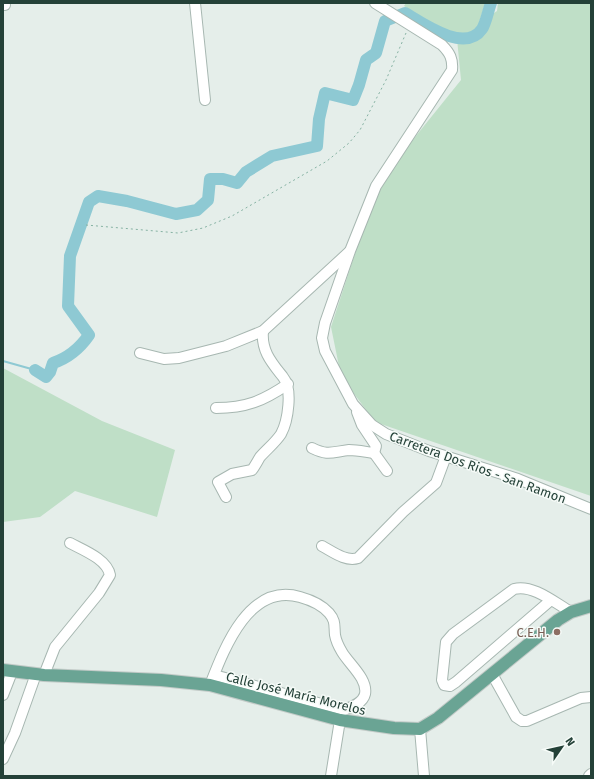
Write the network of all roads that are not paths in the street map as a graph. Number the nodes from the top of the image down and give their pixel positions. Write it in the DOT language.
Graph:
graph roads {
  1 [pos="195,3"];
  2 [pos="375,3"];
  3 [pos="205,100"];
  4 [pos="350,252"];
  5 [pos="263,331"];
  6 [pos="140,354"];
  7 [pos="288,384"];
  8 [pos="353,404"];
  9 [pos="216,408"];
  10 [pos="312,448"];
  11 [pos="374,453"];
  12 [pos="446,456"];
  13 [pos="387,471"];
  14 [pos="226,497"];
  15 [pos="591,508"];
  16 [pos="70,543"];
  17 [pos="322,546"];
  18 [pos="551,600"];
  19 [pos="591,606"];
  20 [pos="571,612"];
  21 [pos="7,671"];
  22 [pos="492,674"];
  23 [pos="40,675"];
  24 [pos="212,680"];
  25 [pos="3,695"];
  26 [pos="591,697"];
  27 [pos="340,720"];
  28 [pos="420,729"];
  29 [pos="3,759"];
  30 [pos="591,774"];
  31 [pos="331,776"];
  32 [pos="424,776"];
  33 [pos="589,776"];
  1 -- 3 [label="street"];
  2 -- 4 [label="street, Carretera Dos Rios - San Ramon"];
  4 -- 5 [label="street"];
  4 -- 8 [label="street, Carretera Dos Rios - San Ramon"];
  5 -- 6 [label="street"];
  5 -- 7 [label="street"];
  7 -- 9 [label="street"];
  7 -- 14 [label="street"];
  8 -- 11 [label="street"];
  8 -- 12 [label="street, Carretera Dos Rios - San Ramon"];
  10 -- 11 [label="street"];
  11 -- 13 [label="street"];
  12 -- 15 [label="street, Carretera Dos Rios - San Ramon"];
  12 -- 17 [label="street"];
  16 -- 23 [label="street"];
  18 -- 18 [label="street"];
  18 -- 20 [label="street"];
  19 -- 20 [label="main road"];
  20 -- 22 [label="main road"];
  21 -- 23 [label="main road, Calle José María Morelos"];
  21 -- 25 [label="street"];
  22 -- 26 [label="street"];
  22 -- 28 [label="main road"];
  23 -- 24 [label="main road, Calle José María Morelos"];
  23 -- 29 [label="street"];
  24 -- 24 [label="street"];
  24 -- 27 [label="main road, Calle José María Morelos"];
  27 -- 28 [label="main road, Calle José María Morelos"];
  27 -- 31 [label="street"];
  28 -- 32 [label="street"];
  30 -- 33 [label="street"];
}
